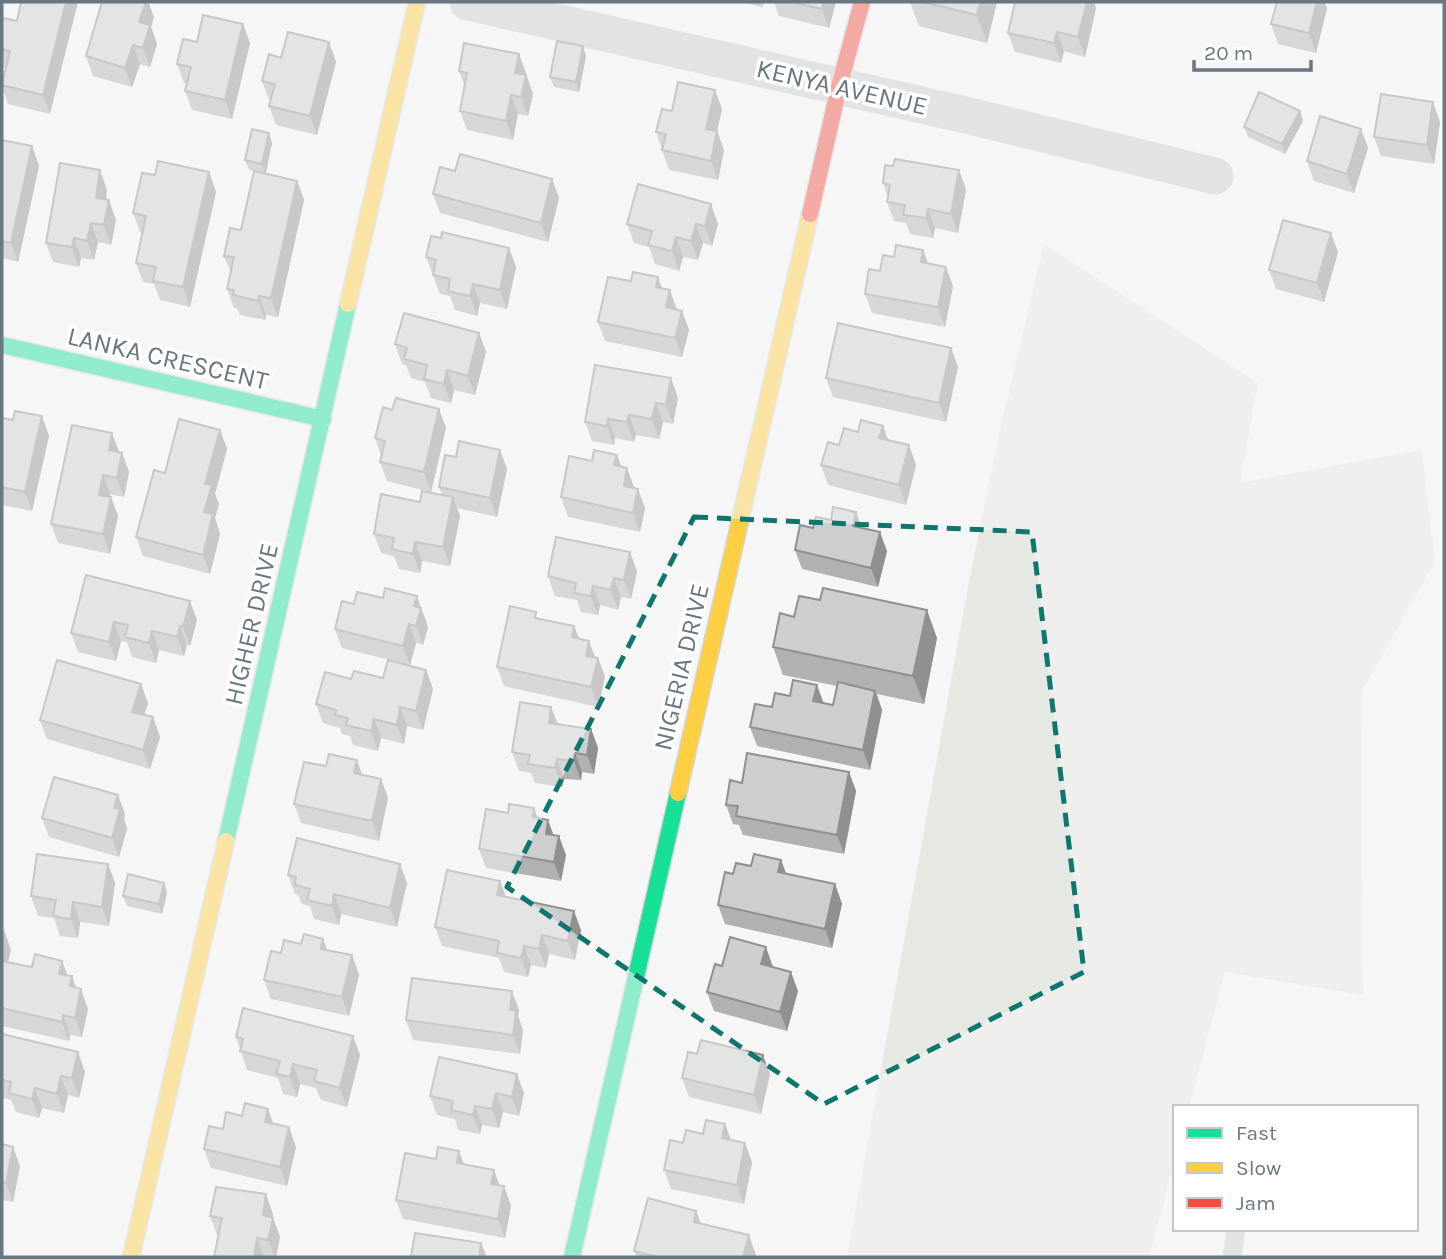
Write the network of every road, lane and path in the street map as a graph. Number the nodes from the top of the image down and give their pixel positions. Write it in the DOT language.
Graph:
graph roads {
  1 [pos="417,2"];
  2 [pos="468,2"];
  3 [pos="862,2"];
  4 [pos="839,87"];
  5 [pos="1215,176"];
  6 [pos="2,345"];
  7 [pos="323,419"];
  8 [pos="1236,1231"];
  9 [pos="131,1257"];
  10 [pos="572,1257"];
  11 [pos="1231,1257"];
  1 -- 7 [label="street, HIGHER DRIVE"];
  2 -- 4 [label="street, KENYA AVENUE"];
  3 -- 4 [label="street, NIGERIA DRIVE"];
  4 -- 5 [label="street, KENYA AVENUE"];
  4 -- 10 [label="street, NIGERIA DRIVE"];
  6 -- 7 [label="street, LANKA CRESCENT"];
  7 -- 9 [label="street, HIGHER DRIVE"];
  8 -- 11 [label="lane"];
}
